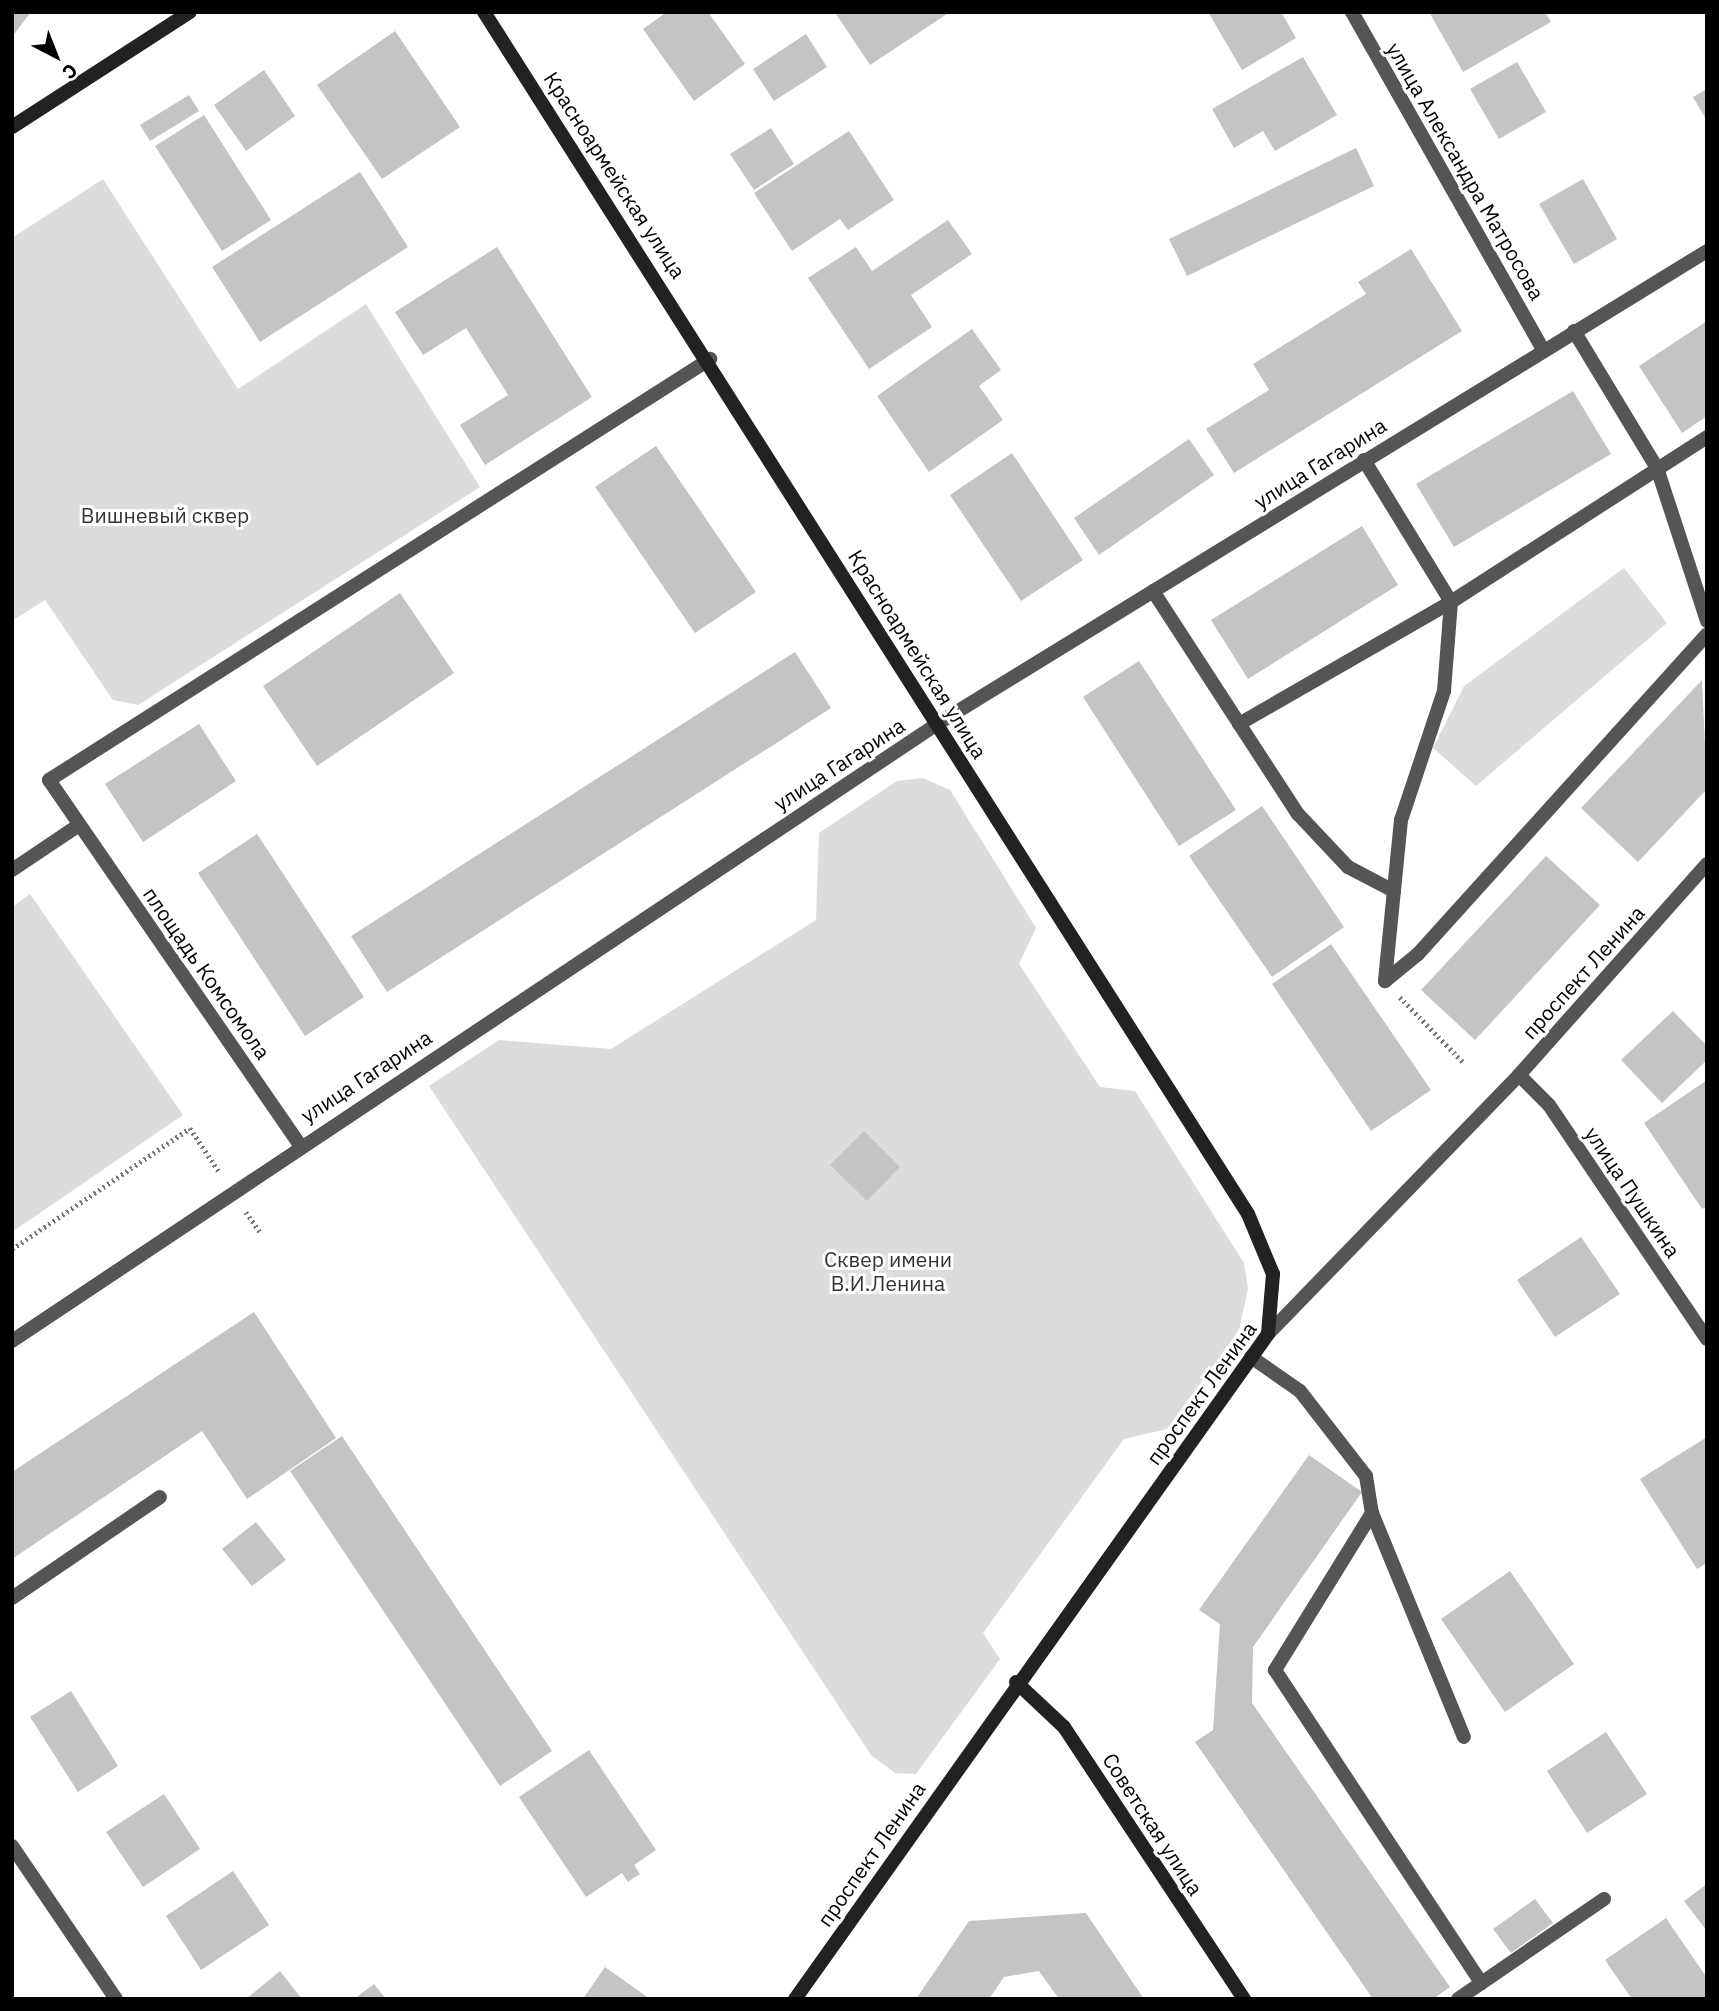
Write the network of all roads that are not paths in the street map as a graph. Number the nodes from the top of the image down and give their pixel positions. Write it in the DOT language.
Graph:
graph roads {
  1 [pos="190,12"];
  2 [pos="484,12"];
  3 [pos="1352,12"];
  4 [pos="12,127"];
  5 [pos="1707,251"];
  6 [pos="1574,331"];
  7 [pos="1543,349"];
  8 [pos="710,359"];
  9 [pos="1707,436"];
  10 [pos="1364,460"];
  11 [pos="1657,468"];
  12 [pos="1153,591"];
  13 [pos="1451,602"];
  14 [pos="1707,621"];
  15 [pos="1707,634"];
  16 [pos="937,724"];
  17 [pos="1239,724"];
  18 [pos="79,825"];
  19 [pos="1707,864"];
  20 [pos="12,870"];
  21 [pos="1394,891"];
  22 [pos="1519,1075"];
  23 [pos="300,1145"];
  24 [pos="1268,1334"];
  25 [pos="1707,1339"];
  26 [pos="12,1341"];
  27 [pos="1251,1357"];
  28 [pos="160,1497"];
  29 [pos="1372,1513"];
  30 [pos="12,1598"];
  31 [pos="1016,1682"];
  32 [pos="1464,1737"];
  33 [pos="12,1846"];
  34 [pos="1604,1899"];
  35 [pos="1481,1983"];
  36 [pos="116,1999"];
  37 [pos="794,1999"];
  38 [pos="1244,1999"];
  39 [pos="1458,1999"];
  1 -- 4 [label="main road"];
  2 -- 8 [label="main road, Красноармейская улица"];
  3 -- 7 [label="street, улица Александра Матросова"];
  5 -- 6 [label="street, улица Гагарина"];
  6 -- 7 [label="street, улица Гагарина"];
  6 -- 11 [label="street"];
  7 -- 10 [label="street, улица Гагарина"];
  8 -- 16 [label="main road, Красноармейская улица"];
  8 -- 18 [label="street, площадь Комсомола"];
  9 -- 11 [label="street"];
  10 -- 12 [label="street, улица Гагарина"];
  10 -- 13 [label="street"];
  11 -- 13 [label="street"];
  11 -- 14 [label="street"];
  12 -- 16 [label="street, улица Гагарина"];
  12 -- 17 [label="street"];
  13 -- 17 [label="street"];
  13 -- 21 [label="street"];
  15 -- 21 [label="street"];
  16 -- 23 [label="street, улица Гагарина"];
  16 -- 24 [label="main road, Красноармейская улица"];
  17 -- 21 [label="street"];
  18 -- 20 [label="street"];
  18 -- 23 [label="street, площадь Комсомола"];
  19 -- 22 [label="street, проспект Ленина"];
  22 -- 24 [label="street, проспект Ленина"];
  22 -- 25 [label="street, улица Пушкина"];
  23 -- 26 [label="street, улица Гагарина"];
  24 -- 27 [label="main road, проспект Ленина"];
  27 -- 29 [label="street"];
  27 -- 31 [label="main road, проспект Ленина"];
  28 -- 30 [label="street"];
  29 -- 32 [label="street"];
  29 -- 35 [label="street"];
  31 -- 37 [label="main road, проспект Ленина"];
  31 -- 38 [label="main road, Советская улица"];
  33 -- 36 [label="street"];
  34 -- 35 [label="street"];
  35 -- 39 [label="street"];
}
